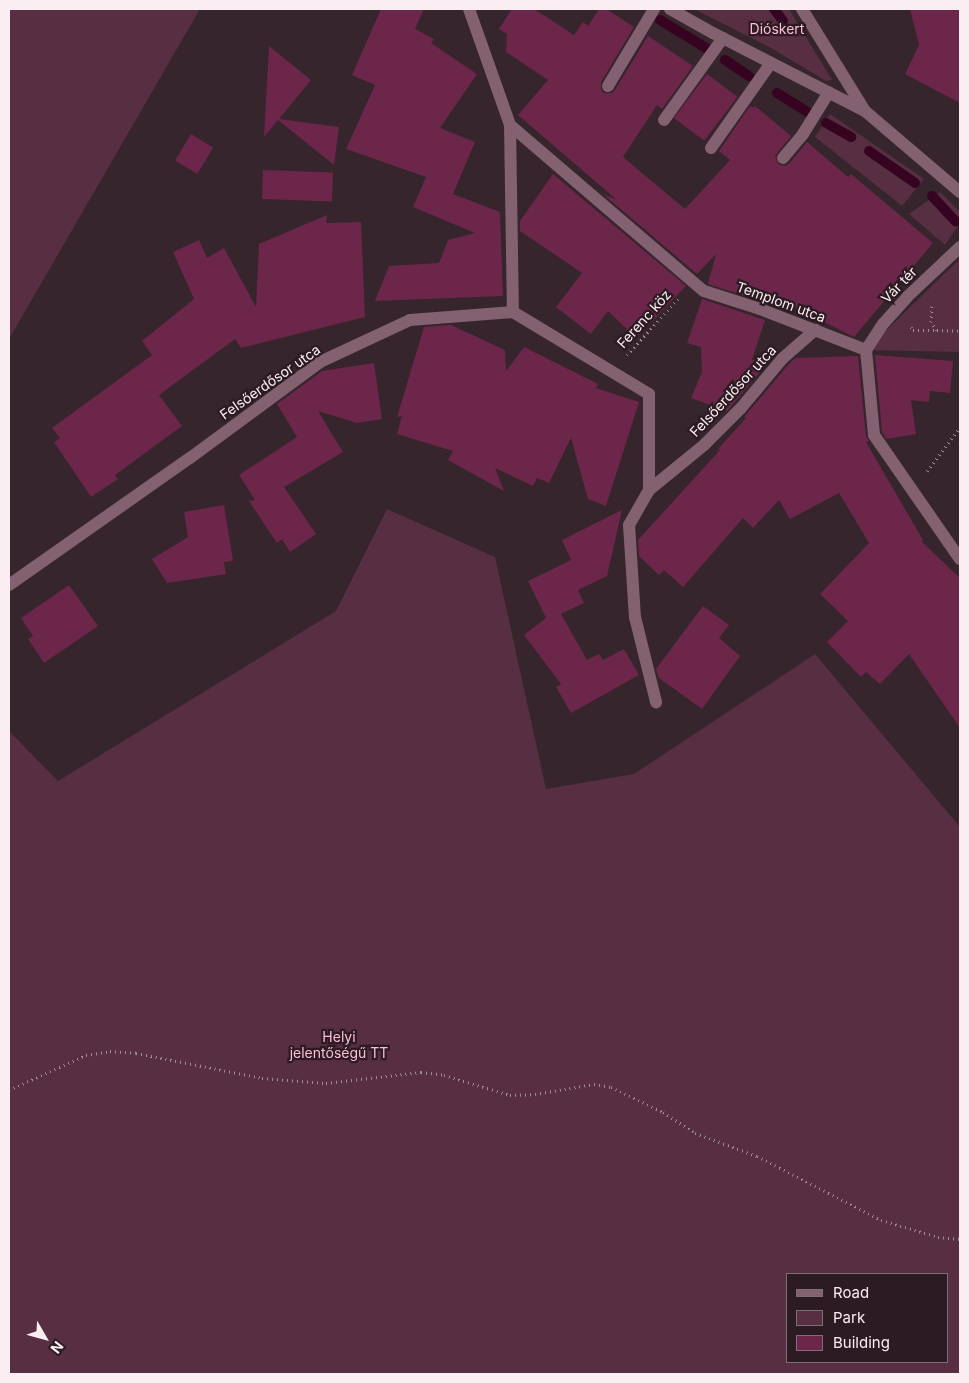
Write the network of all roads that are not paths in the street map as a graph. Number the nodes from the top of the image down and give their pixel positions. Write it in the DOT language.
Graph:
graph roads {
  1 [pos="469,9"];
  2 [pos="654,9"];
  3 [pos="670,9"];
  4 [pos="802,9"];
  5 [pos="723,38"];
  6 [pos="771,63"];
  7 [pos="608,86"];
  8 [pos="829,92"];
  9 [pos="865,110"];
  10 [pos="664,120"];
  11 [pos="510,124"];
  12 [pos="711,148"];
  13 [pos="782,158"];
  14 [pos="960,192"];
  15 [pos="960,247"];
  16 [pos="513,312"];
  17 [pos="815,330"];
  18 [pos="866,350"];
  19 [pos="649,490"];
  20 [pos="960,559"];
  21 [pos="9,585"];
  22 [pos="656,702"];
  1 -- 11 [label="street, Templom utca"];
  2 -- 7 [label="street"];
  3 -- 5 [label="street"];
  4 -- 9 [label="street"];
  5 -- 6 [label="street"];
  5 -- 10 [label="street"];
  6 -- 8 [label="street"];
  6 -- 12 [label="street"];
  8 -- 9 [label="street"];
  8 -- 13 [label="street"];
  9 -- 14 [label="street"];
  11 -- 16 [label="street, Templom utca"];
  11 -- 17 [label="street, Templom utca"];
  15 -- 18 [label="street, Vár tér"];
  16 -- 19 [label="street, Felsőerdősor utca"];
  16 -- 21 [label="street, Felsőerdősor utca"];
  17 -- 18 [label="street, Templom utca"];
  17 -- 19 [label="street, Felsőerdősor utca"];
  18 -- 20 [label="street"];
  19 -- 22 [label="street, Felsőerdősor utca"];
}
